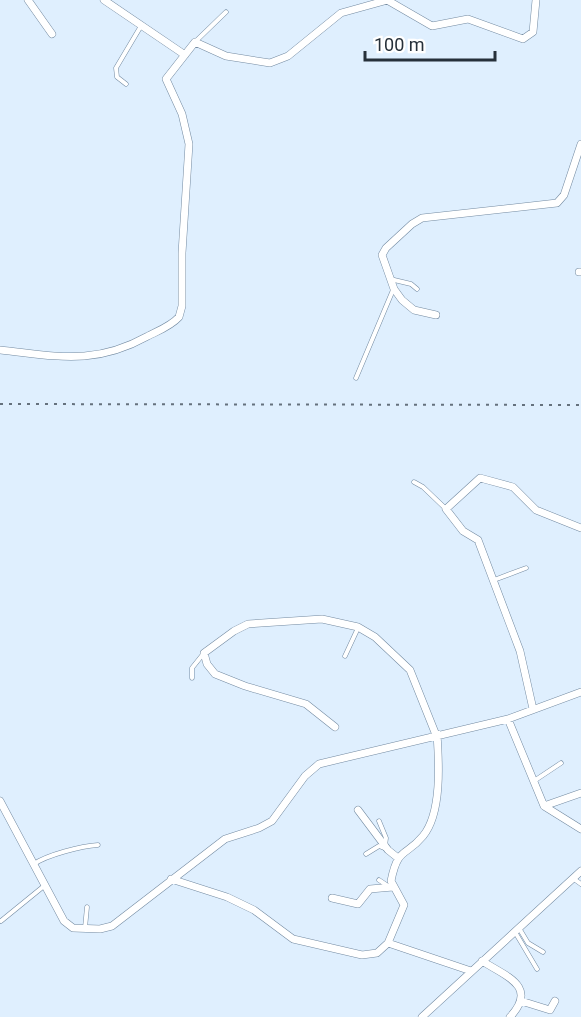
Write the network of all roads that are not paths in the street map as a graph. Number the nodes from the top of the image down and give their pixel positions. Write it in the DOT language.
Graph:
graph roads {
  1 [pos="28,0"];
  2 [pos="104,0"];
  3 [pos="388,0"];
  4 [pos="537,0"];
  5 [pos="113,3"];
  6 [pos="226,12"];
  7 [pos="142,25"];
  8 [pos="52,34"];
  9 [pos="190,49"];
  10 [pos="126,84"];
  11 [pos="581,144"];
  12 [pos="389,279"];
  13 [pos="394,289"];
  14 [pos="417,289"];
  15 [pos="436,315"];
  16 [pos="0,350"];
  17 [pos="356,378"];
  18 [pos="414,482"];
  19 [pos="446,509"];
  20 [pos="581,528"];
  21 [pos="526,568"];
  22 [pos="494,580"];
  23 [pos="358,627"];
  24 [pos="204,653"];
  25 [pos="345,656"];
  26 [pos="192,678"];
  27 [pos="581,692"];
  28 [pos="533,709"];
  29 [pos="508,719"];
  30 [pos="335,727"];
  31 [pos="436,735"];
  32 [pos="561,763"];
  33 [pos="533,782"];
  34 [pos="581,793"];
  35 [pos="0,801"];
  36 [pos="544,806"];
  37 [pos="358,810"];
  38 [pos="379,821"];
  39 [pos="581,830"];
  40 [pos="98,845"];
  41 [pos="387,848"];
  42 [pos="366,854"];
  43 [pos="398,858"];
  44 [pos="33,864"];
  45 [pos="581,871"];
  46 [pos="573,878"];
  47 [pos="171,879"];
  48 [pos="379,880"];
  49 [pos="581,884"];
  50 [pos="45,886"];
  51 [pos="392,887"];
  52 [pos="332,898"];
  53 [pos="87,907"];
  54 [pos="1,921"];
  55 [pos="85,928"];
  56 [pos="516,930"];
  57 [pos="388,943"];
  58 [pos="543,952"];
  59 [pos="482,962"];
  60 [pos="537,969"];
  61 [pos="471,971"];
  62 [pos="521,1001"];
  63 [pos="555,1001"];
  64 [pos="422,1017"];
  65 [pos="510,1017"];
  1 -- 8 [label="street"];
  2 -- 5 [label="street"];
  3 -- 4 [label="street"];
  3 -- 9 [label="street"];
  5 -- 7 [label="street"];
  6 -- 9 [label="lane"];
  7 -- 9 [label="street"];
  7 -- 10 [label="lane"];
  9 -- 16 [label="street"];
  11 -- 12 [label="street"];
  12 -- 13 [label="street"];
  12 -- 14 [label="lane"];
  13 -- 15 [label="street"];
  13 -- 17 [label="lane"];
  18 -- 19 [label="lane"];
  19 -- 20 [label="street"];
  19 -- 22 [label="street"];
  21 -- 22 [label="lane"];
  22 -- 28 [label="street"];
  23 -- 24 [label="street"];
  23 -- 25 [label="lane"];
  23 -- 31 [label="street"];
  24 -- 26 [label="lane"];
  24 -- 30 [label="street"];
  27 -- 28 [label="street"];
  28 -- 29 [label="street"];
  29 -- 31 [label="street"];
  29 -- 33 [label="street"];
  31 -- 43 [label="street"];
  31 -- 47 [label="street"];
  32 -- 33 [label="lane"];
  33 -- 36 [label="street"];
  34 -- 36 [label="street"];
  35 -- 44 [label="street"];
  36 -- 39 [label="street"];
  37 -- 41 [label="street"];
  38 -- 41 [label="lane"];
  40 -- 44 [label="lane"];
  41 -- 42 [label="lane"];
  41 -- 43 [label="street"];
  43 -- 51 [label="street"];
  44 -- 50 [label="street"];
  45 -- 46 [label="street"];
  46 -- 49 [label="lane"];
  46 -- 56 [label="street"];
  47 -- 55 [label="street"];
  47 -- 57 [label="street"];
  48 -- 51 [label="lane"];
  50 -- 54 [label="lane"];
  50 -- 55 [label="street"];
  51 -- 52 [label="street"];
  51 -- 57 [label="street"];
  53 -- 55 [label="lane"];
  56 -- 58 [label="lane"];
  56 -- 59 [label="street"];
  56 -- 60 [label="lane"];
  57 -- 61 [label="street"];
  59 -- 61 [label="street"];
  59 -- 62 [label="street"];
  61 -- 64 [label="street"];
  62 -- 63 [label="street"];
  62 -- 65 [label="street"];
}
